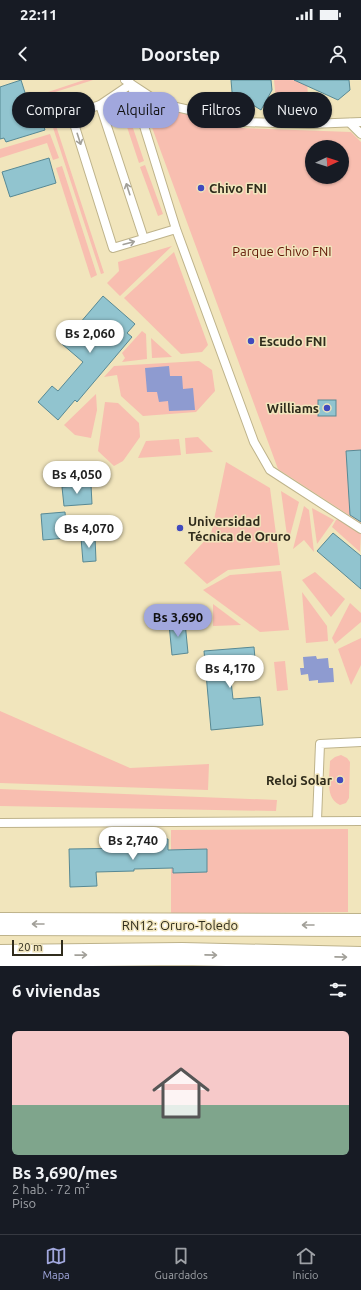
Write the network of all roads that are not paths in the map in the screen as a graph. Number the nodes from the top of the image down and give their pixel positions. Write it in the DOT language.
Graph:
graph roads {
  1 [pos="128,82"];
  2 [pos="100,105"];
  3 [pos="361,122"];
  4 [pos="350,123"];
  5 [pos="361,134"];
  6 [pos="176,229"];
  7 [pos="144,239"];
  8 [pos="361,529"];
  9 [pos="361,742"];
  10 [pos="317,820"];
  11 [pos="361,821"];
  12 [pos="0,823"];
  13 [pos="0,924"];
  14 [pos="361,925"];
  15 [pos="0,956"];
  16 [pos="361,958"];
  1 -- 2 [label="lane"];
  1 -- 4 [label="lane"];
  1 -- 6 [label="lane"];
  7 -- 2 [label="lane, one-way"];
  2 -- 7 [label="lane, one-way"];
  3 -- 4 [label="lane"];
  4 -- 5 [label="lane"];
  6 -- 7 [label="lane"];
  6 -- 8 [label="lane"];
  9 -- 10 [label="lane"];
  10 -- 11 [label="lane"];
  10 -- 12 [label="lane"];
  14 -- 13 [label="highway, RN12: Oruro-Toledo, one-way"];
  15 -- 16 [label="highway, one-way"];
}
